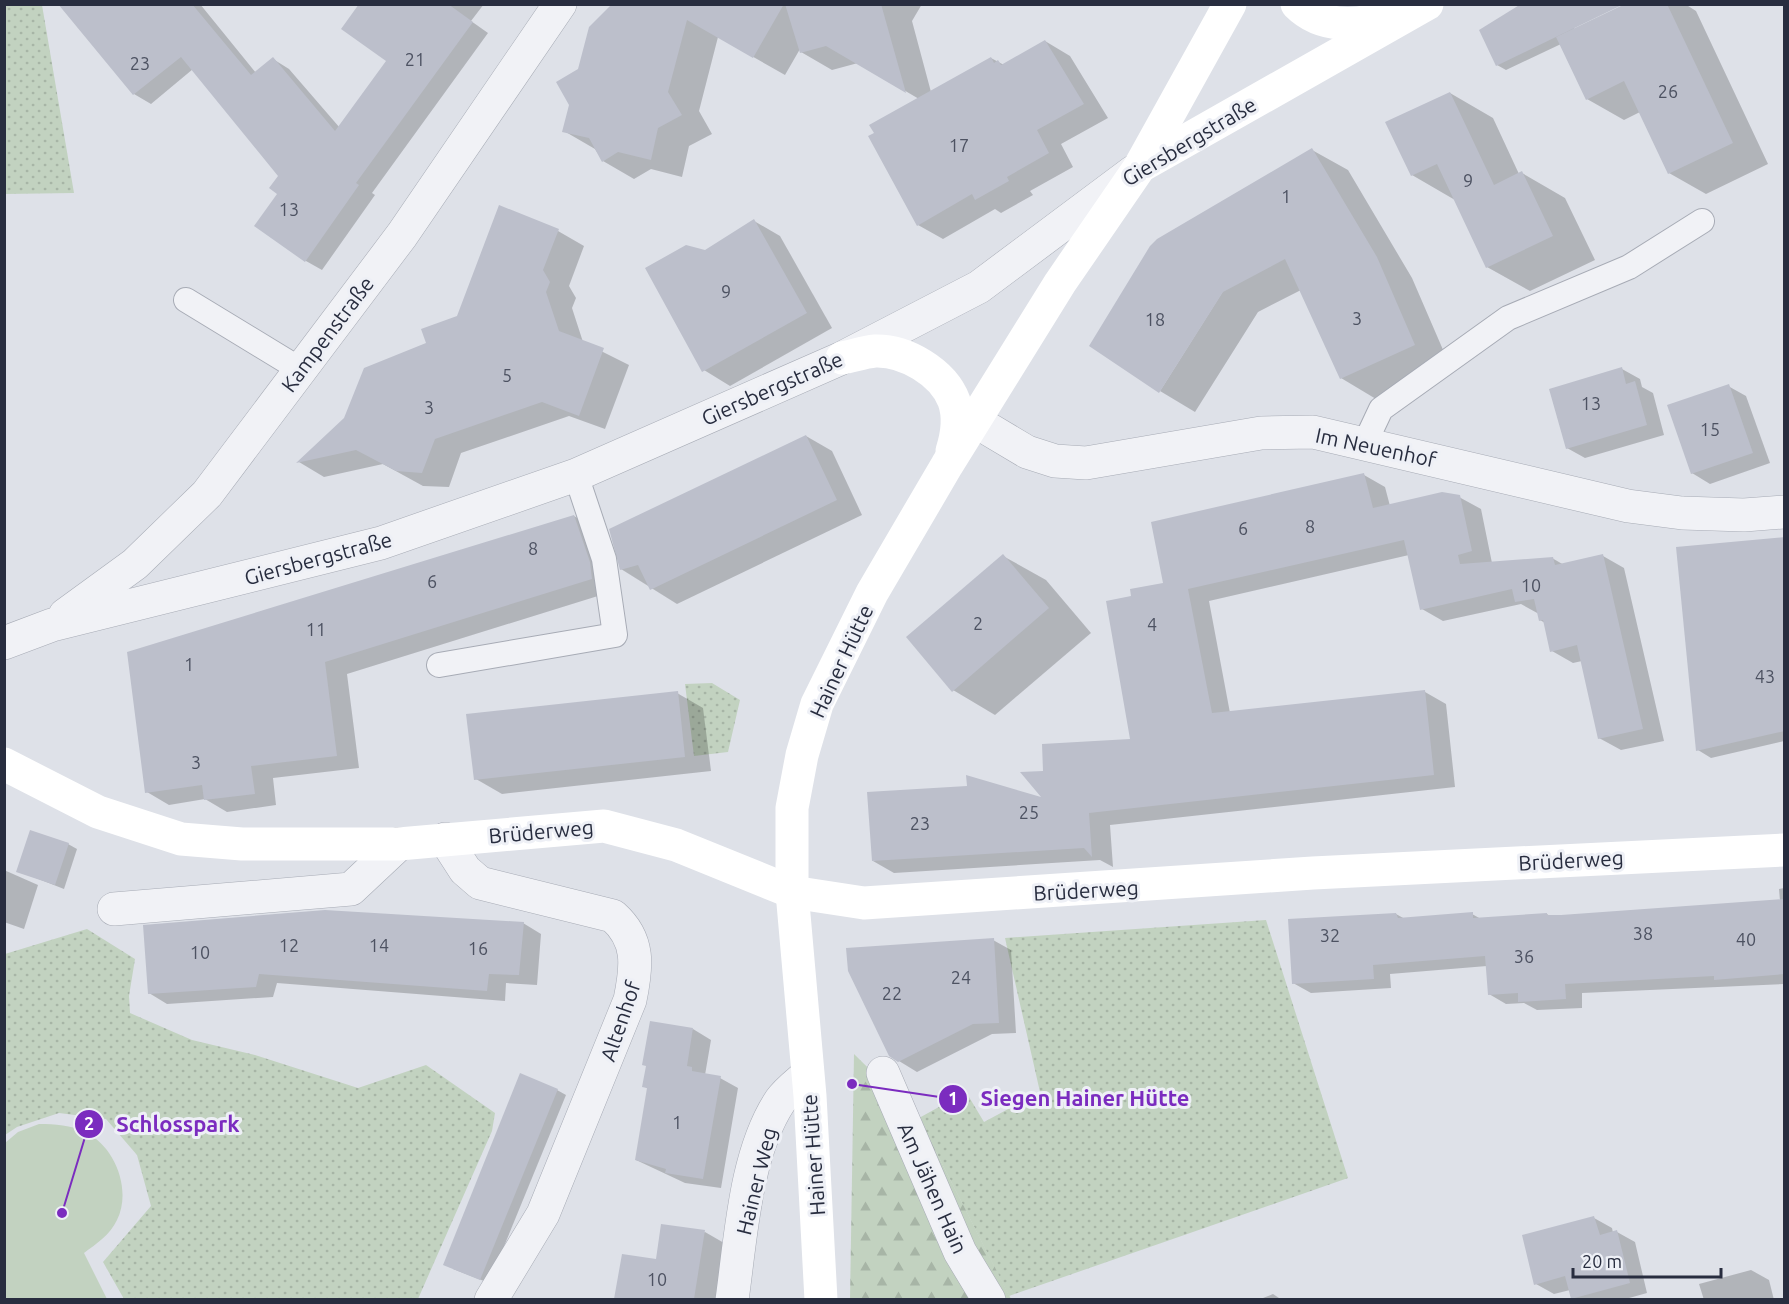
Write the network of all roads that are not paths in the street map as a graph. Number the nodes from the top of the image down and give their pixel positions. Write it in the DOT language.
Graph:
graph roads {
  1 [pos="560,4"];
  2 [pos="1230,4"];
  3 [pos="1297,4"];
  4 [pos="1426,4"];
  5 [pos="1139,168"];
  6 [pos="1702,221"];
  7 [pos="186,300"];
  8 [pos="842,358"];
  9 [pos="301,370"];
  10 [pos="975,421"];
  11 [pos="1365,443"];
  12 [pos="947,465"];
  13 [pos="576,475"];
  14 [pos="1785,512"];
  15 [pos="52,626"];
  16 [pos="4,644"];
  17 [pos="439,664"];
  18 [pos="4,764"];
  19 [pos="445,839"];
  20 [pos="399,844"];
  21 [pos="1785,850"];
  22 [pos="792,892"];
  23 [pos="114,909"];
  24 [pos="883,1073"];
  25 [pos="807,1075"];
  26 [pos="490,1299"];
  27 [pos="732,1299"];
  28 [pos="821,1299"];
  29 [pos="989,1299"];
  1 -- 9 [label="street, Kampenstraße"];
  2 -- 5 [label="street, Hainer Hütte"];
  3 -- 4 [label="street"];
  4 -- 5 [label="street, Giersbergstraße"];
  5 -- 8 [label="street, Giersbergstraße"];
  5 -- 10 [label="street, Hainer Hütte"];
  6 -- 11 [label="lane"];
  7 -- 9 [label="lane"];
  8 -- 12 [label="street"];
  8 -- 13 [label="street, Giersbergstraße"];
  9 -- 15 [label="street, Kampenstraße"];
  10 -- 11 [label="street, Im Neuenhof"];
  10 -- 12 [label="street, Hainer Hütte"];
  11 -- 14 [label="street, Im Neuenhof"];
  12 -- 22 [label="street, Hainer Hütte"];
  13 -- 15 [label="street, Giersbergstraße"];
  13 -- 17 [label="lane"];
  15 -- 16 [label="street"];
  18 -- 20 [label="street, Brüderweg"];
  19 -- 20 [label="street, Brüderweg"];
  19 -- 22 [label="street, Brüderweg"];
  19 -- 26 [label="street, Altenhof"];
  20 -- 23 [label="street"];
  21 -- 22 [label="street, Brüderweg"];
  22 -- 25 [label="street, Hainer Hütte"];
  24 -- 29 [label="street, Am Jähen Hain"];
  25 -- 27 [label="street, Hainer Weg"];
  25 -- 28 [label="street, Hainer Hütte"];
}
